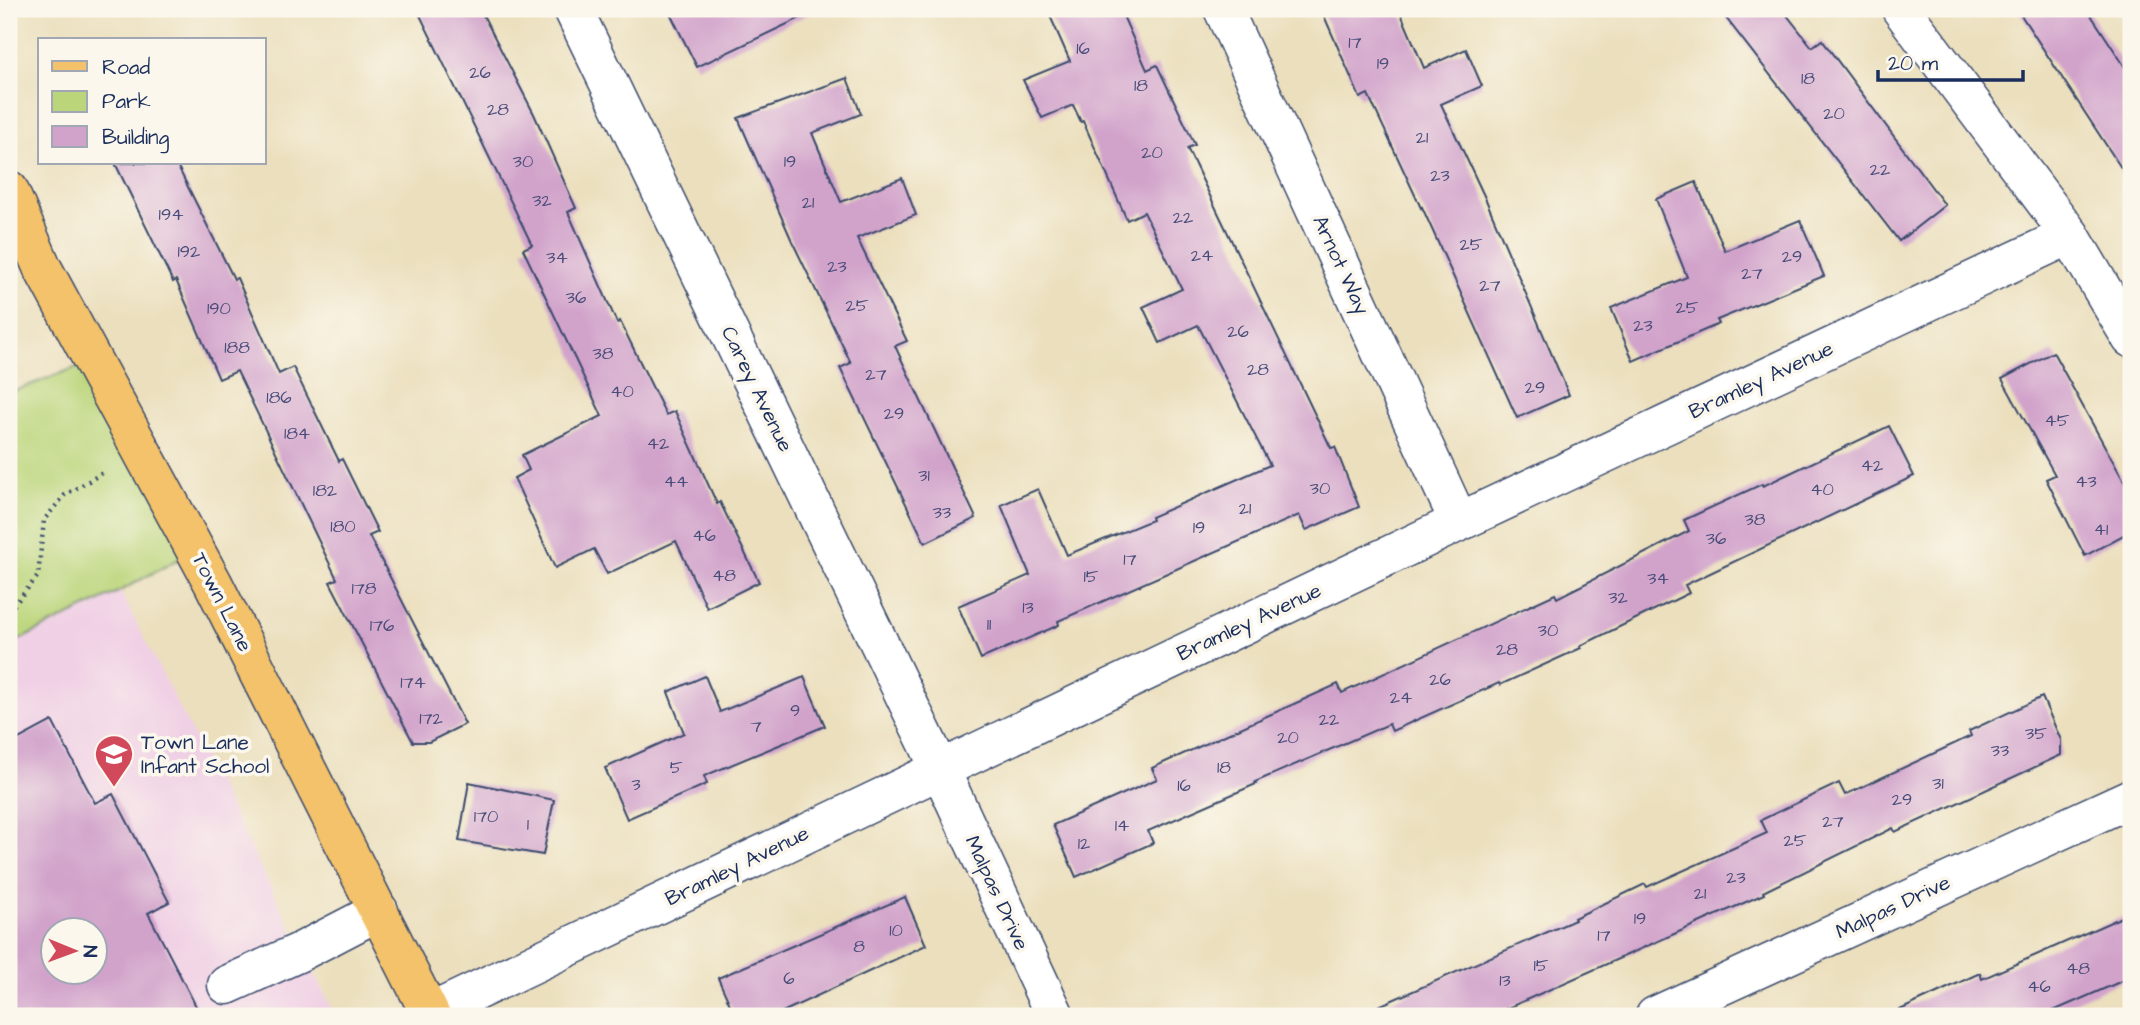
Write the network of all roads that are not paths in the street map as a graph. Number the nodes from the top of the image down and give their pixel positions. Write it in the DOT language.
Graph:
graph roads {
  1 [pos="573,9"];
  2 [pos="1223,9"];
  3 [pos="1901,9"];
  4 [pos="9,190"];
  5 [pos="2070,235"];
  6 [pos="2131,338"];
  7 [pos="1459,522"];
  8 [pos="940,769"];
  9 [pos="2131,797"];
  10 [pos="379,911"];
  11 [pos="227,985"];
  12 [pos="430,1015"];
  13 [pos="1055,1016"];
  14 [pos="1654,1016"];
  1 -- 8 [label="street, Carey Avenue"];
  2 -- 7 [label="street, Arnot Way"];
  3 -- 5 [label="street"];
  4 -- 10 [label="main road, Town Lane"];
  5 -- 6 [label="street"];
  5 -- 7 [label="street, Bramley Avenue"];
  7 -- 8 [label="street, Bramley Avenue"];
  8 -- 12 [label="street, Bramley Avenue"];
  8 -- 13 [label="street, Malpas Drive"];
  9 -- 14 [label="street, Malpas Drive"];
  10 -- 11 [label="street"];
  10 -- 12 [label="main road, Town Lane"];
}
